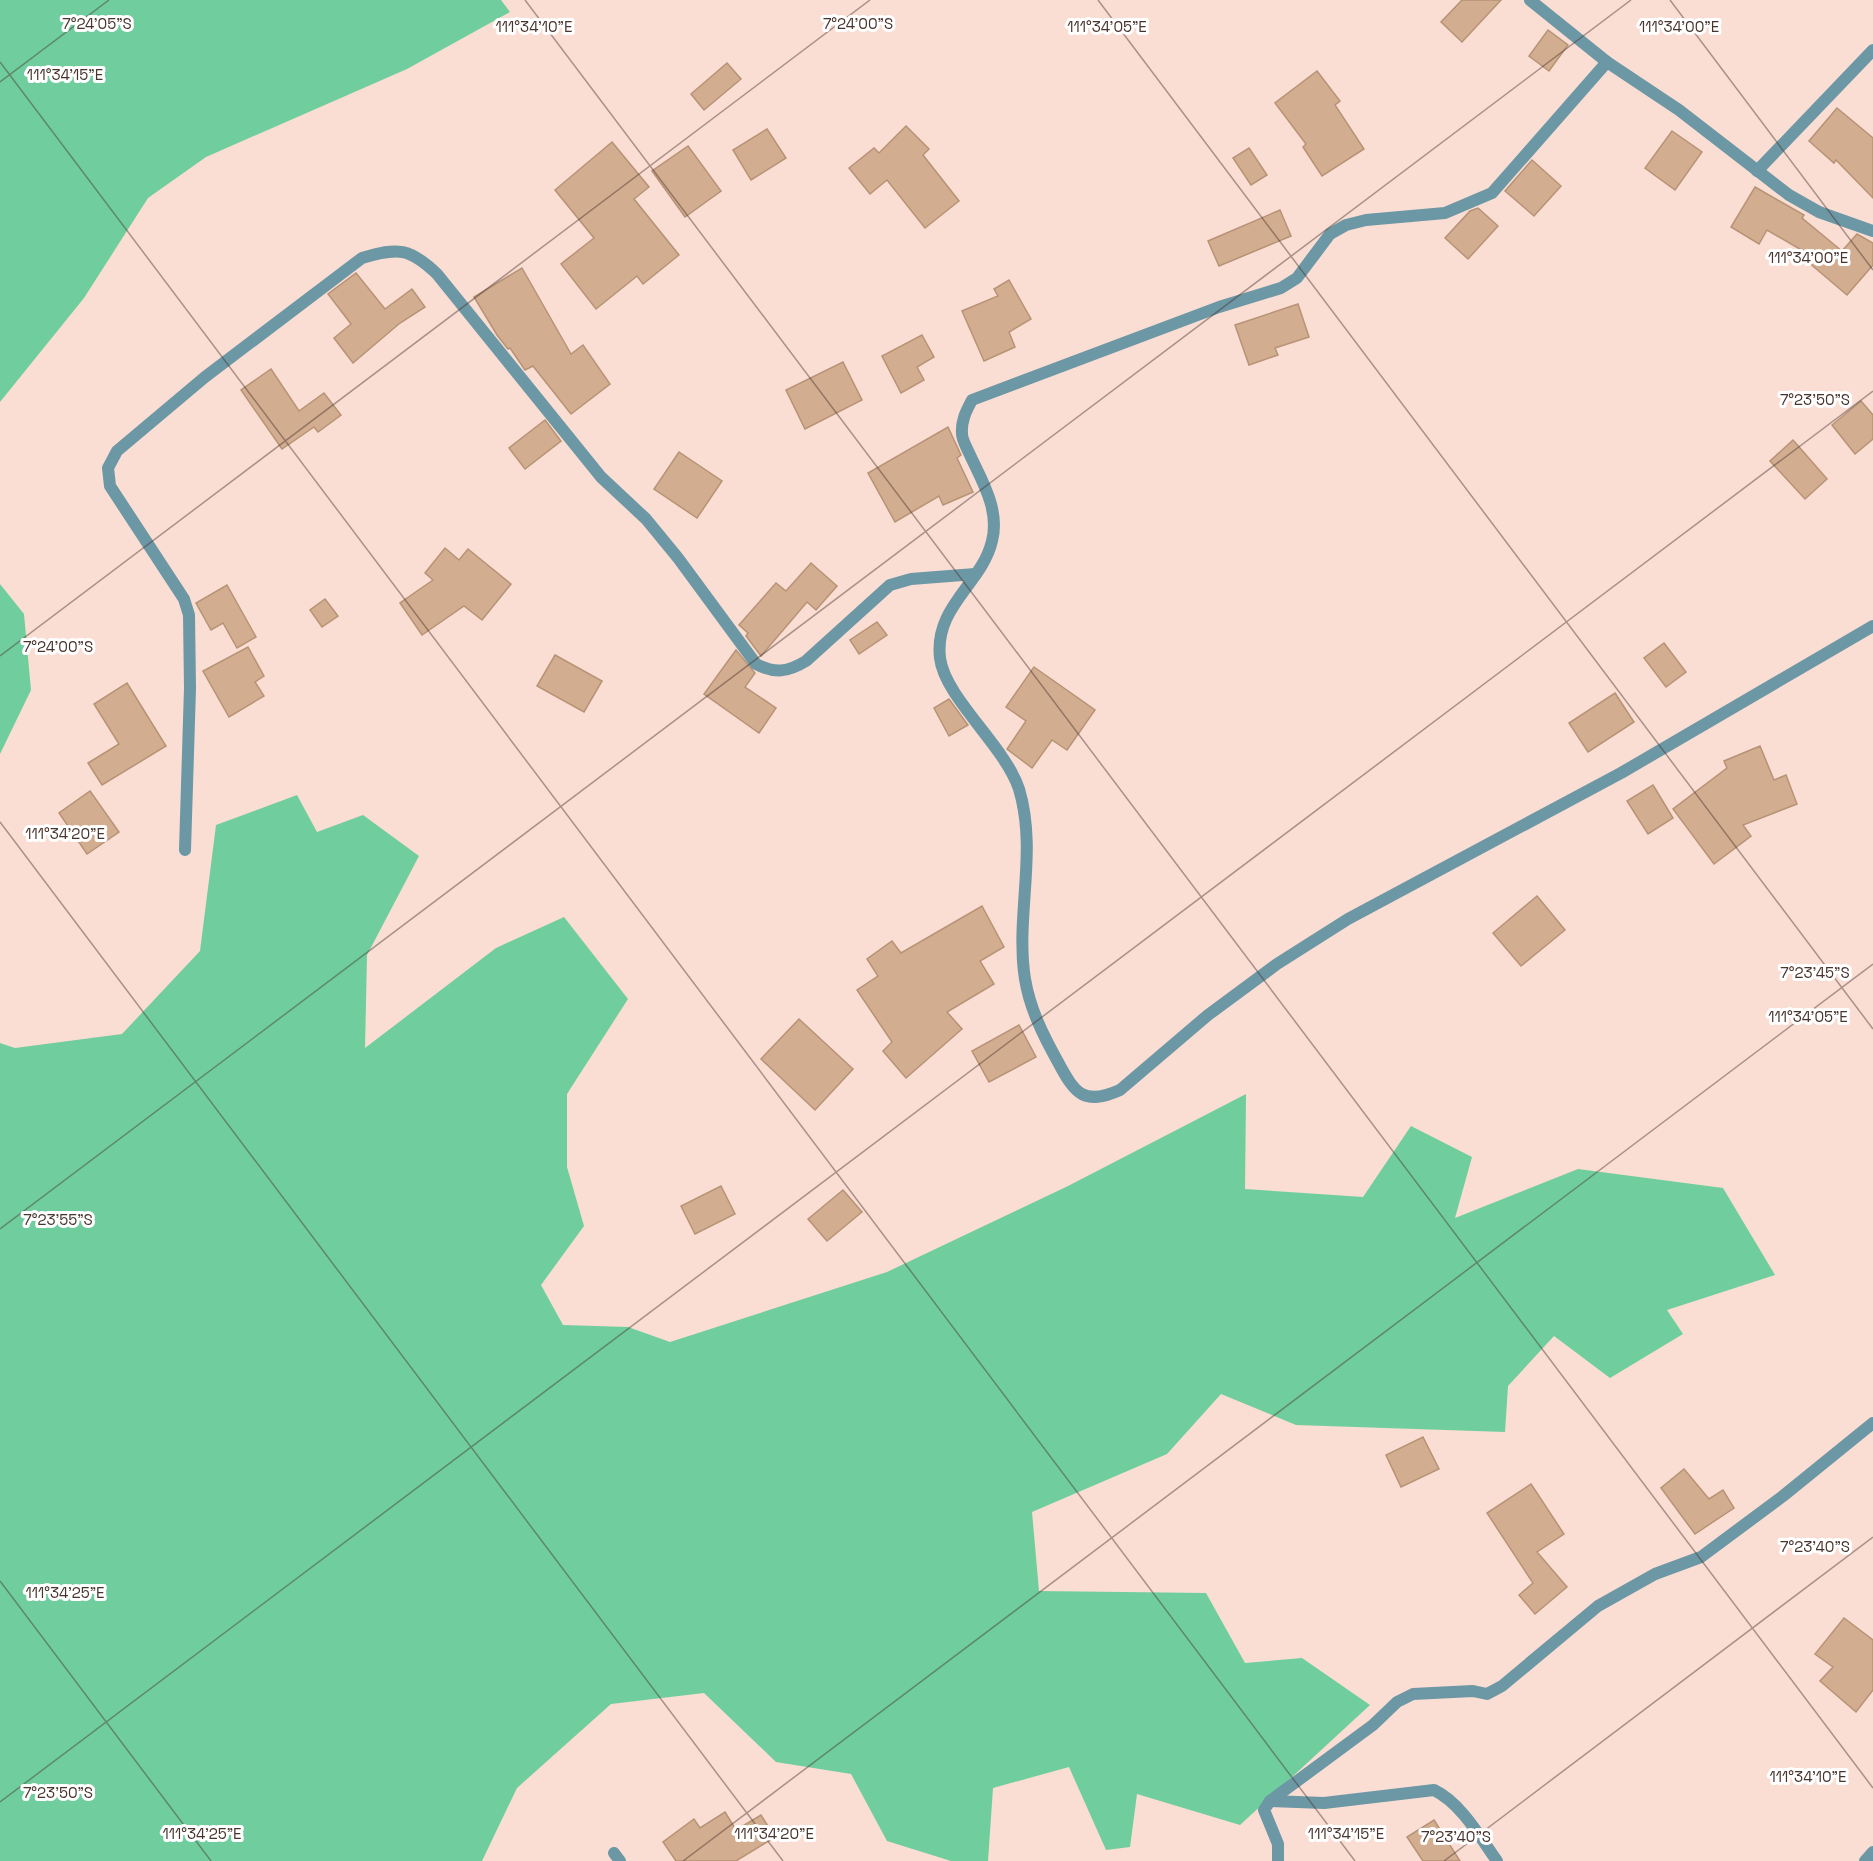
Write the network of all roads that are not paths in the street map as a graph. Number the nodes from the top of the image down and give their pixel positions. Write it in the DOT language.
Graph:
graph roads {
  1 [pos="1530,0"];
  2 [pos="1873,50"];
  3 [pos="1607,62"];
  4 [pos="1757,171"];
  5 [pos="1873,231"];
  6 [pos="975,574"];
  7 [pos="1873,626"];
  8 [pos="185,850"];
  9 [pos="1873,1423"];
  10 [pos="1270,1801"];
  11 [pos="1873,1852"];
  12 [pos="1278,1861"];
  13 [pos="1497,1861"];
  14 [pos="1865,1861"];
  1 -- 3 [label="street"];
  2 -- 4 [label="street"];
  3 -- 4 [label="street"];
  3 -- 6 [label="street"];
  4 -- 5 [label="street"];
  6 -- 7 [label="street"];
  6 -- 8 [label="street"];
  9 -- 10 [label="street"];
  10 -- 12 [label="street"];
  10 -- 13 [label="street"];
  11 -- 14 [label="street"];
}
